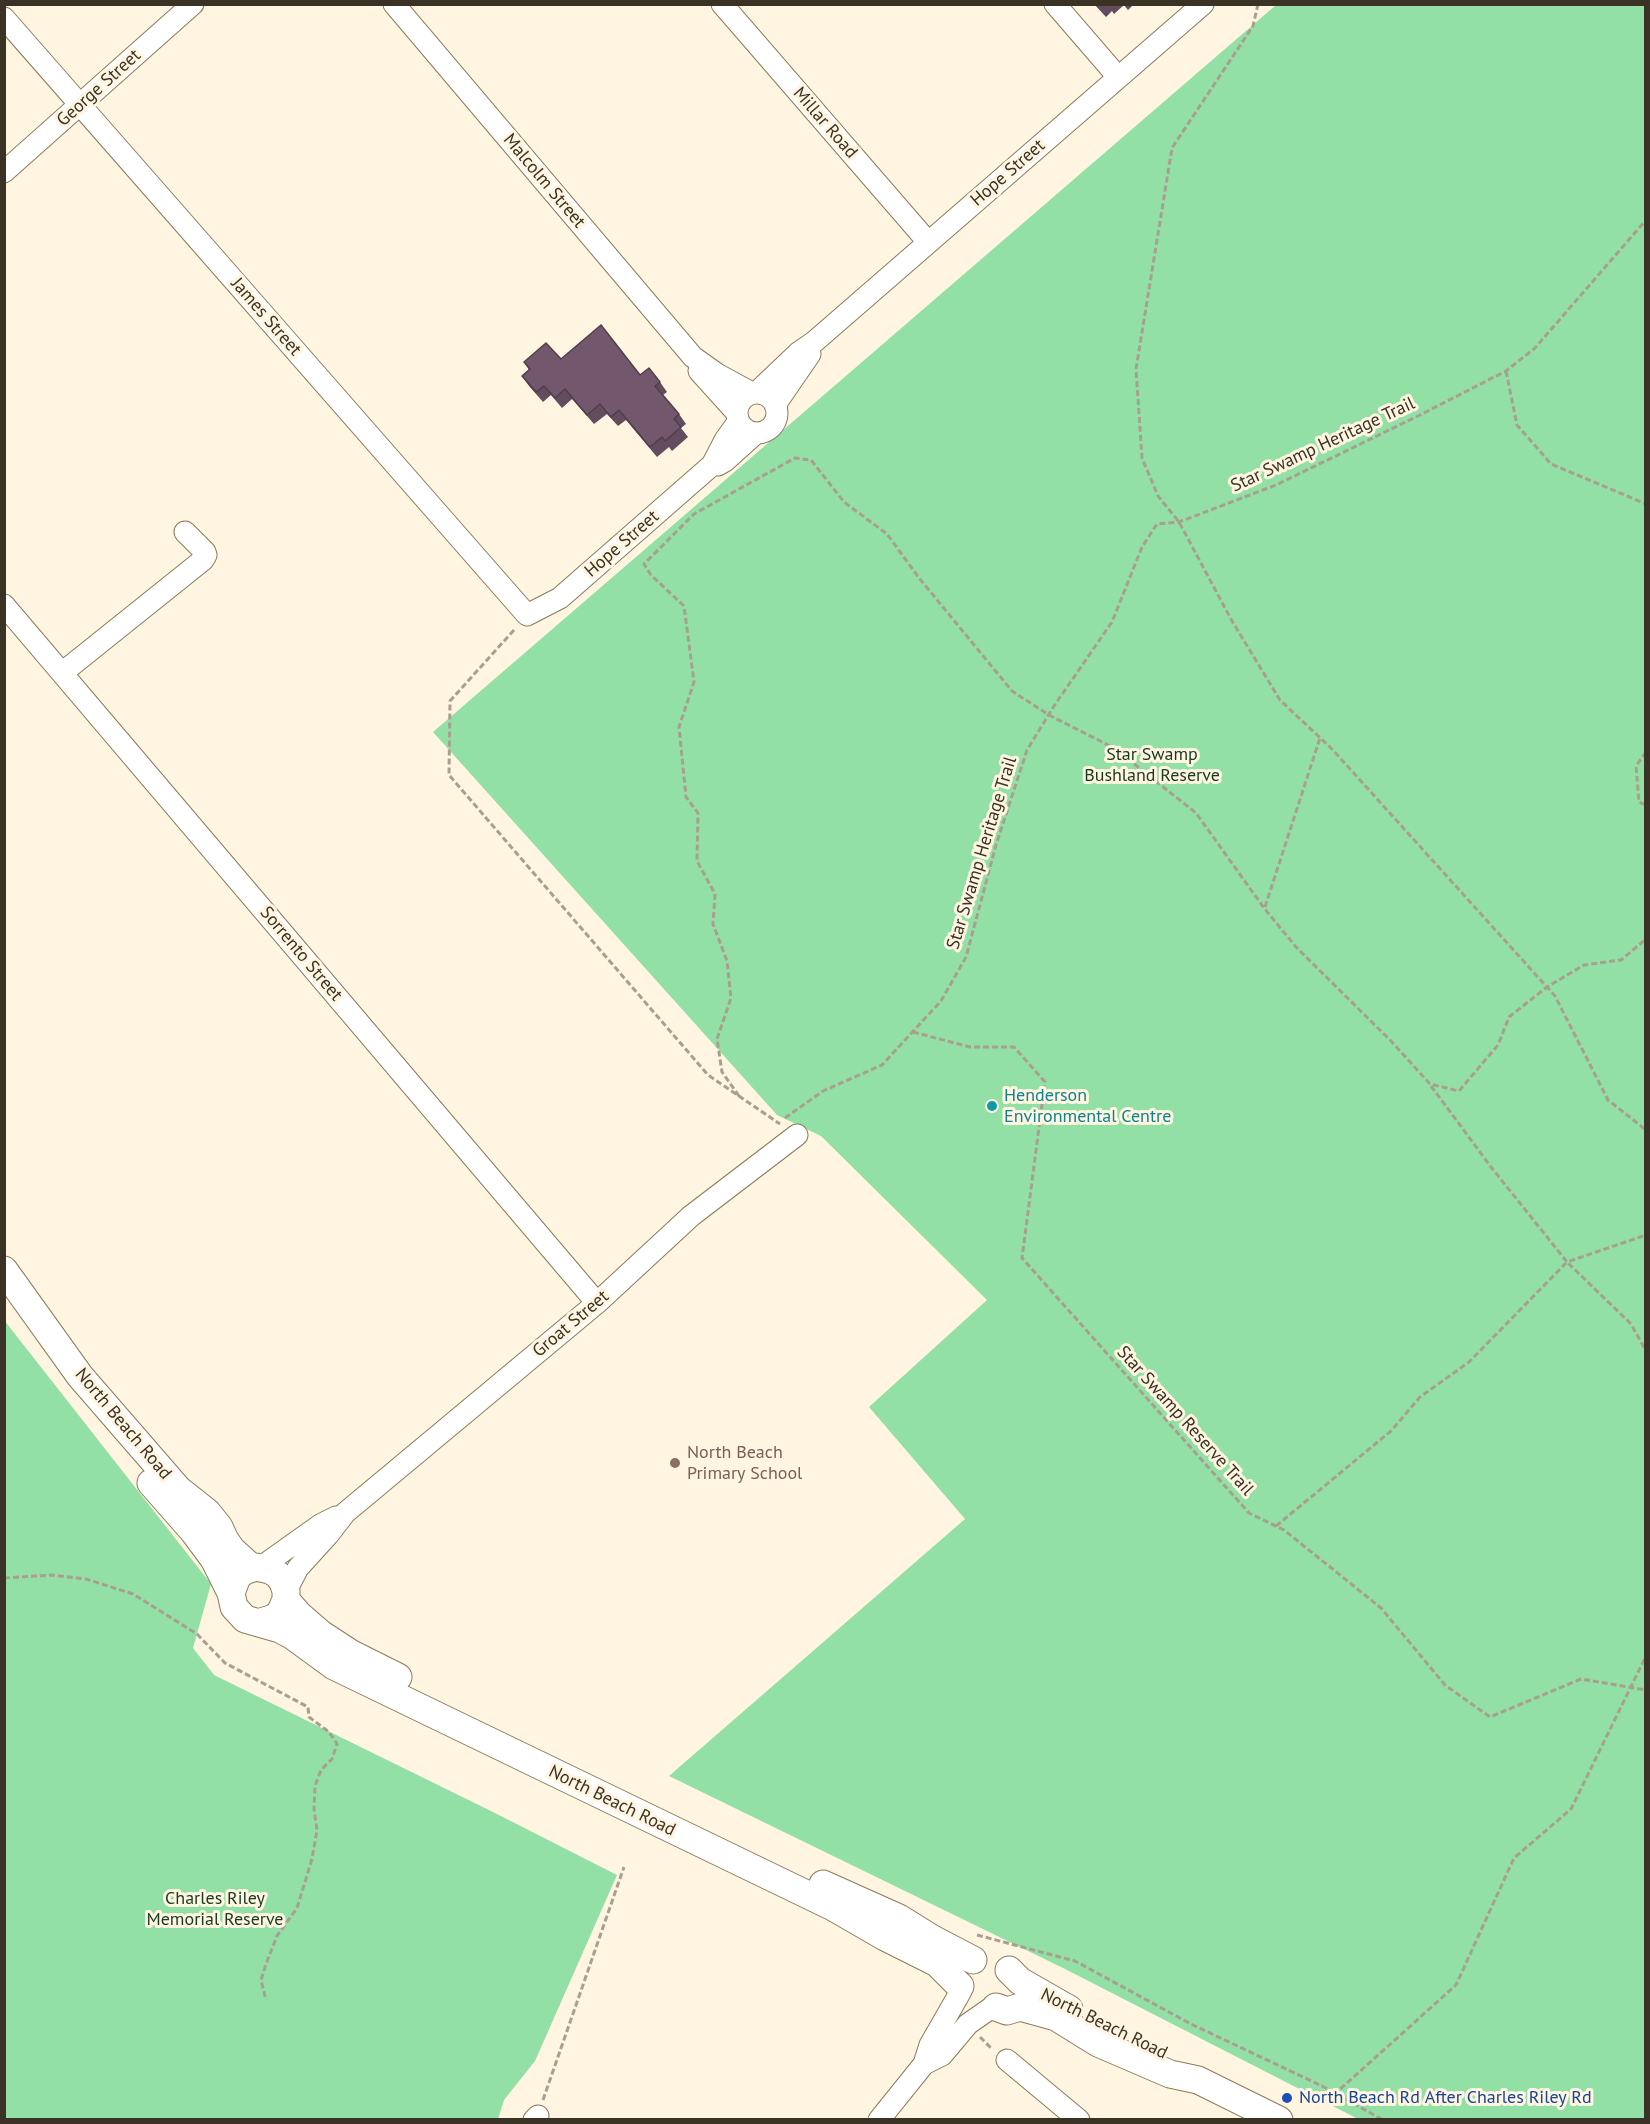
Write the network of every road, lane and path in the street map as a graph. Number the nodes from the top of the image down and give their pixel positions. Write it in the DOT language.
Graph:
graph roads {
  1 [pos="193,4"];
  2 [pos="394,4"];
  3 [pos="722,4"];
  4 [pos="1055,4"];
  5 [pos="1203,4"];
  6 [pos="1258,4"];
  7 [pos="4,18"];
  8 [pos="1118,77"];
  9 [pos="80,105"];
  10 [pos="4,172"];
  11 [pos="1646,220"];
  12 [pos="928,242"];
  13 [pos="814,342"];
  14 [pos="693,357"];
  15 [pos="1506,371"];
  16 [pos="754,393"];
  17 [pos="775,405"];
  18 [pos="743,423"];
  19 [pos="1646,504"];
  20 [pos="1179,522"];
  21 [pos="185,532"];
  22 [pos="4,605"];
  23 [pos="527,615"];
  24 [pos="62,673"];
  25 [pos="1049,715"];
  26 [pos="1320,738"];
  27 [pos="1646,752"];
  28 [pos="1646,805"];
  29 [pos="1264,908"];
  30 [pos="1646,939"];
  31 [pos="1547,987"];
  32 [pos="913,1032"];
  33 [pos="1430,1084"];
  34 [pos="739,1096"];
  35 [pos="778,1123"];
  36 [pos="1646,1130"];
  37 [pos="797,1136"];
  38 [pos="1646,1234"];
  39 [pos="1567,1262"];
  40 [pos="4,1270"];
  41 [pos="4,1293"];
  42 [pos="597,1303"];
  43 [pos="1646,1351"];
  44 [pos="345,1513"];
  45 [pos="1276,1526"];
  46 [pos="256,1567"];
  47 [pos="4,1578"];
  48 [pos="231,1593"];
  49 [pos="286,1596"];
  50 [pos="261,1622"];
  51 [pos="1646,1656"];
  52 [pos="1630,1687"];
  53 [pos="1646,1690"];
  54 [pos="624,1867"];
  55 [pos="969,1933"];
  56 [pos="973,1960"];
  57 [pos="1009,1970"];
  58 [pos="961,1988"];
  59 [pos="266,2000"];
  60 [pos="993,2008"];
  61 [pos="1007,2060"];
  62 [pos="924,2064"];
  63 [pos="1198,2080"];
  64 [pos="1335,2094"];
  65 [pos="1327,2101"];
  66 [pos="536,2118"];
  67 [pos="879,2120"];
  68 [pos="1079,2120"];
  69 [pos="1279,2120"];
  70 [pos="1383,2120"];
  1 -- 9 [label="street, George Street"];
  2 -- 14 [label="street, Malcolm Street"];
  3 -- 12 [label="street, Millar Road"];
  4 -- 8 [label="street"];
  5 -- 8 [label="street, Hope Street"];
  6 -- 20 [label="path"];
  7 -- 9 [label="street, James Street"];
  8 -- 12 [label="street, Hope Street"];
  9 -- 10 [label="street, George Street"];
  9 -- 23 [label="street, James Street"];
  11 -- 15 [label="path, Star Swamp Heritage Trail"];
  12 -- 13 [label="street, Hope Street"];
  13 -- 16 [label="street, Hope Street"];
  13 -- 17 [label="street, Hope Street"];
  14 -- 16 [label="street, Malcolm Street"];
  14 -- 18 [label="street, Malcolm Street"];
  15 -- 19 [label="path"];
  15 -- 20 [label="path, Star Swamp Heritage Trail"];
  16 -- 17 [label="street"];
  16 -- 18 [label="street"];
  17 -- 18 [label="street"];
  18 -- 23 [label="street, Hope Street"];
  20 -- 25 [label="path, Star Swamp Heritage Trail"];
  20 -- 26 [label="path"];
  21 -- 24 [label="street"];
  22 -- 24 [label="street, Sorrento Street"];
  23 -- 34 [label="path"];
  24 -- 42 [label="street, Sorrento Street"];
  25 -- 29 [label="path"];
  25 -- 32 [label="path, Star Swamp Heritage Trail"];
  25 -- 34 [label="path"];
  26 -- 29 [label="path"];
  26 -- 31 [label="path"];
  27 -- 28 [label="path"];
  29 -- 33 [label="path"];
  30 -- 31 [label="path"];
  31 -- 33 [label="path"];
  31 -- 36 [label="path"];
  32 -- 35 [label="path, Star Swamp Heritage Trail"];
  32 -- 45 [label="path, Star Swamp Reserve Trail"];
  33 -- 39 [label="path"];
  34 -- 35 [label="path"];
  35 -- 37 [label="path"];
  37 -- 42 [label="street, Groat Street"];
  38 -- 39 [label="path"];
  39 -- 43 [label="path"];
  39 -- 45 [label="path"];
  40 -- 46 [label="main road, North Beach Road"];
  41 -- 48 [label="main road, North Beach Road"];
  42 -- 44 [label="street, Groat Street"];
  44 -- 46 [label="street, Groat Street"];
  44 -- 49 [label="street, Groat Street"];
  45 -- 52 [label="path, Star Swamp Reserve Trail"];
  46 -- 48 [label="main road"];
  46 -- 49 [label="main road, North Beach Road"];
  47 -- 59 [label="path"];
  48 -- 50 [label="main road, North Beach Road"];
  49 -- 50 [label="main road"];
  49 -- 56 [label="main road, North Beach Road"];
  50 -- 58 [label="main road, North Beach Road"];
  51 -- 52 [label="path"];
  52 -- 53 [label="path, Star Swamp Reserve Trail"];
  52 -- 64 [label="path"];
  54 -- 66 [label="path"];
  55 -- 64 [label="path"];
  56 -- 57 [label="main road, North Beach Road"];
  56 -- 58 [label="main road"];
  57 -- 60 [label="main road"];
  57 -- 63 [label="main road, North Beach Road"];
  58 -- 60 [label="main road, North Beach Road"];
  58 -- 62 [label="street"];
  60 -- 62 [label="street"];
  60 -- 63 [label="main road, North Beach Road"];
  61 -- 68 [label="street"];
  62 -- 67 [label="street"];
  63 -- 69 [label="main road, North Beach Road"];
  64 -- 65 [label="path"];
  64 -- 70 [label="path"];
}
